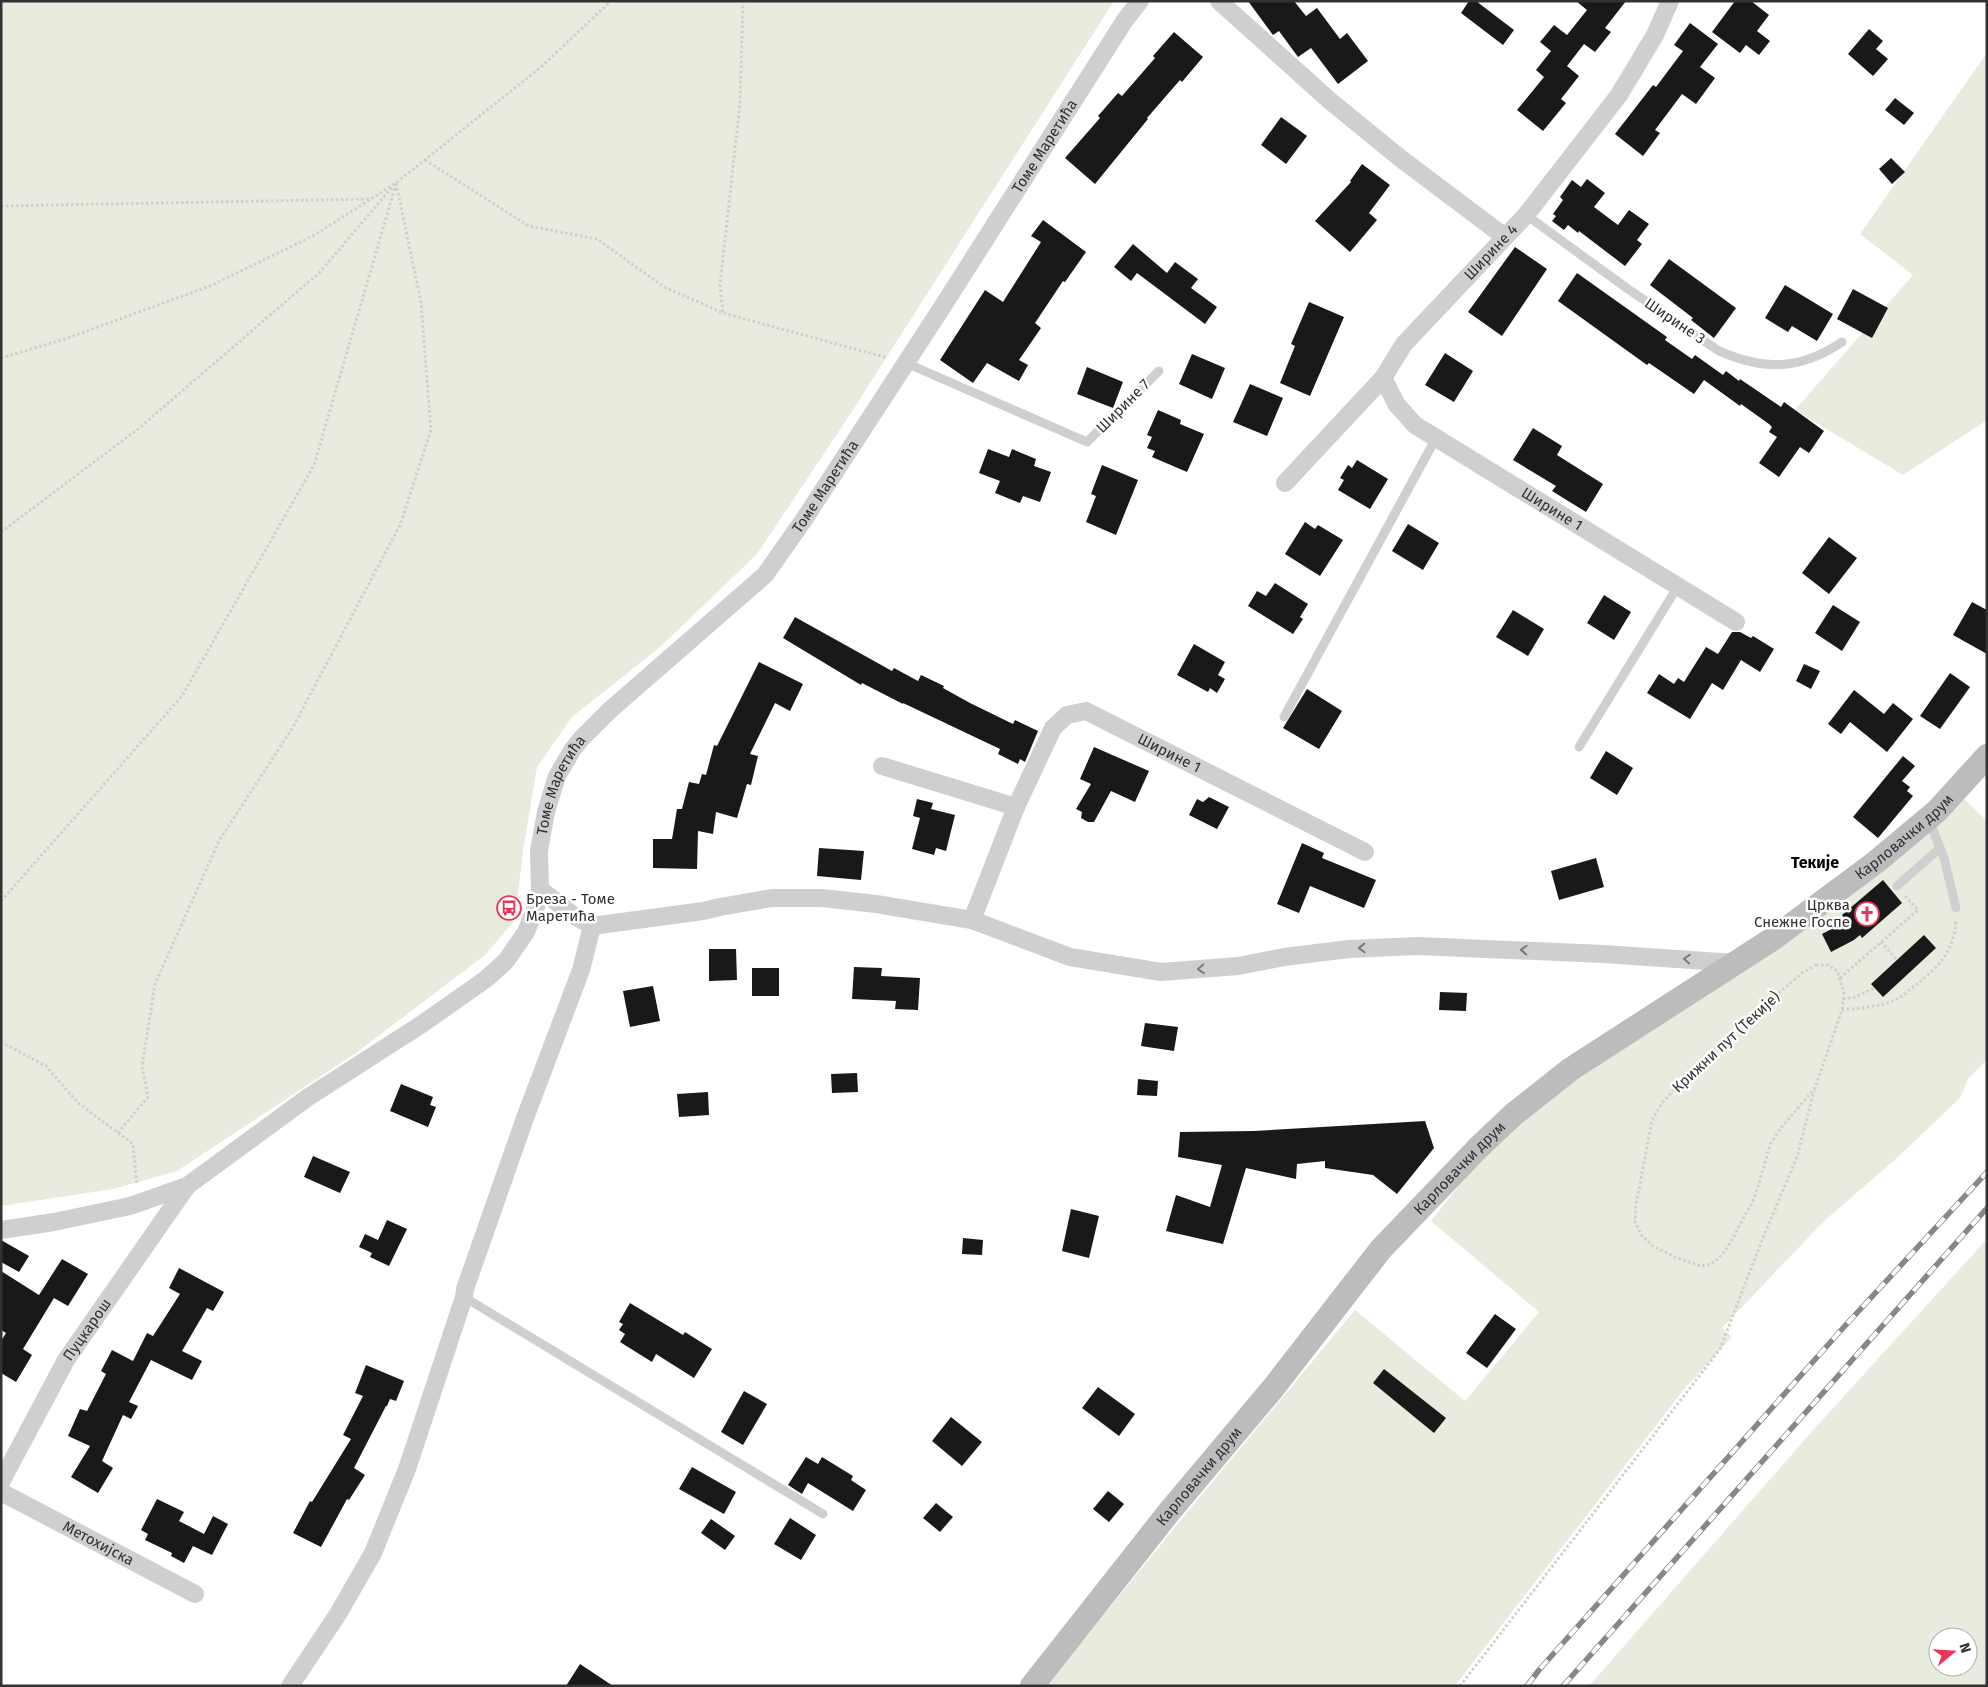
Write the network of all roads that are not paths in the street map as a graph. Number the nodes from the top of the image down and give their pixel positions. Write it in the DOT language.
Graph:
graph roads {
  1 [pos="1140,1"];
  2 [pos="1219,1"];
  3 [pos="1670,1"];
  4 [pos="1526,215"];
  5 [pos="1505,237"];
  6 [pos="1842,342"];
  7 [pos="906,363"];
  8 [pos="1159,371"];
  9 [pos="1384,378"];
  10 [pos="1436,438"];
  11 [pos="1284,483"];
  12 [pos="1678,586"];
  13 [pos="1736,622"];
  14 [pos="1284,717"];
  15 [pos="1579,746"];
  16 [pos="1987,756"];
  17 [pos="882,766"];
  18 [pos="1016,807"];
  19 [pos="1928,818"];
  20 [pos="1940,848"];
  21 [pos="1365,852"];
  22 [pos="1897,886"];
  23 [pos="540,890"];
  24 [pos="1956,908"];
  25 [pos="972,920"];
  26 [pos="592,926"];
  27 [pos="1735,962"];
  28 [pos="186,1186"];
  29 [pos="1,1230"];
  30 [pos="464,1297"];
  31 [pos="1,1482"];
  32 [pos="1,1492"];
  33 [pos="823,1514"];
  34 [pos="195,1594"];
  35 [pos="290,1686"];
  36 [pos="1032,1686"];
  1 -- 7 [label="street, Томе Маретића"];
  2 -- 5 [label="street"];
  3 -- 4 [label="street, Ширине 4"];
  4 -- 5 [label="street, Ширине 4"];
  4 -- 6 [label="lane, Ширине 3"];
  5 -- 9 [label="street, Ширине 4"];
  7 -- 8 [label="lane, Ширине 7"];
  7 -- 23 [label="street, Томе Маретића"];
  9 -- 10 [label="street, Ширине 1"];
  9 -- 11 [label="street, Ширине 4"];
  10 -- 12 [label="street, Ширине 1"];
  10 -- 14 [label="lane"];
  12 -- 13 [label="street, Ширине 1"];
  12 -- 15 [label="lane"];
  16 -- 19 [label="main road, Карловачки друм"];
  17 -- 18 [label="street"];
  18 -- 21 [label="street, Ширине 1"];
  18 -- 25 [label="street, Ширине 1"];
  19 -- 20 [label="lane"];
  19 -- 27 [label="main road, Карловачки друм"];
  20 -- 22 [label="lane"];
  20 -- 24 [label="lane"];
  23 -- 26 [label="street"];
  23 -- 28 [label="street, Томе Маретића"];
  25 -- 26 [label="street"];
  27 -- 25 [label="street, one-way"];
  26 -- 30 [label="street"];
  27 -- 36 [label="main road, Карловачки друм"];
  28 -- 29 [label="street"];
  28 -- 31 [label="street, Пуцкарош"];
  30 -- 33 [label="lane"];
  30 -- 35 [label="street"];
  32 -- 34 [label="street, Метохијска"];
}
